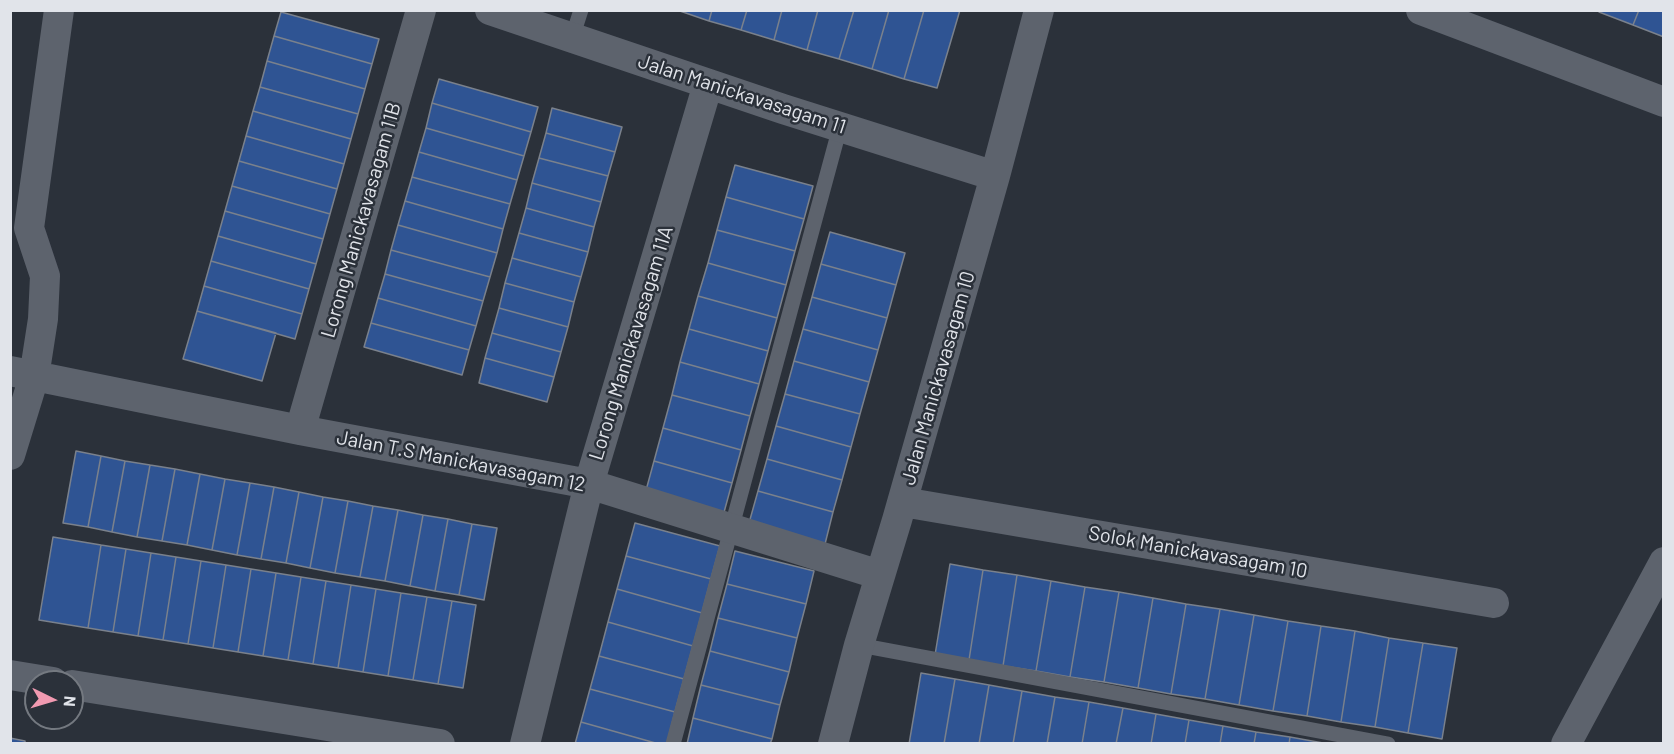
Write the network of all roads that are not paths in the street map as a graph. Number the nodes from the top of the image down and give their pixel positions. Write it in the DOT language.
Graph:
graph roads {
  1 [pos="59,10"];
  2 [pos="421,10"];
  3 [pos="490,10"];
  4 [pos="581,10"];
  5 [pos="1039,10"];
  6 [pos="1421,10"];
  7 [pos="572,38"];
  8 [pos="708,84"];
  9 [pos="1664,102"];
  10 [pos="840,127"];
  11 [pos="995,176"];
  12 [pos="20,225"];
  13 [pos="22,374"];
  14 [pos="300,430"];
  15 [pos="10,455"];
  16 [pos="589,484"];
  17 [pos="903,502"];
  18 [pos="731,529"];
  19 [pos="880,575"];
  20 [pos="1659,579"];
  21 [pos="1494,603"];
  22 [pos="859,645"];
  23 [pos="84,687"];
  24 [pos="440,744"];
  25 [pos="525,744"];
  26 [pos="673,744"];
  27 [pos="833,744"];
  28 [pos="1388,744"];
  29 [pos="1566,744"];
  1 -- 12 [label="street"];
  2 -- 14 [label="street, Lorong Manickavasagam 11B"];
  3 -- 7 [label="street, Jalan Manickavasagam 11"];
  4 -- 7 [label="lane"];
  5 -- 11 [label="street, Jalan Manickavasagam 10"];
  6 -- 9 [label="street"];
  7 -- 8 [label="street, Jalan Manickavasagam 11"];
  8 -- 10 [label="street, Jalan Manickavasagam 11"];
  8 -- 16 [label="street, Lorong Manickavasagam 11A"];
  10 -- 11 [label="street, Jalan Manickavasagam 11"];
  10 -- 18 [label="lane"];
  11 -- 17 [label="street, Jalan Manickavasagam 10"];
  12 -- 13 [label="street"];
  13 -- 14 [label="street, Jalan T.S Manickavasagam 12"];
  13 -- 15 [label="street"];
  14 -- 16 [label="street, Jalan T.S Manickavasagam 12"];
  16 -- 18 [label="street, Jalan T.S Manickavasagam 12"];
  16 -- 25 [label="street, Lorong Manickavasagam 11A"];
  17 -- 19 [label="street, Jalan Manickavasagam 10"];
  17 -- 21 [label="street, Solok Manickavasagam 10"];
  18 -- 19 [label="street, Jalan T.S Manickavasagam 12"];
  18 -- 26 [label="lane"];
  19 -- 22 [label="street, Jalan Manickavasagam 10"];
  20 -- 29 [label="street"];
  22 -- 27 [label="street, Jalan Manickavasagam 10"];
  22 -- 28 [label="lane"];
  23 -- 24 [label="street"];
}
